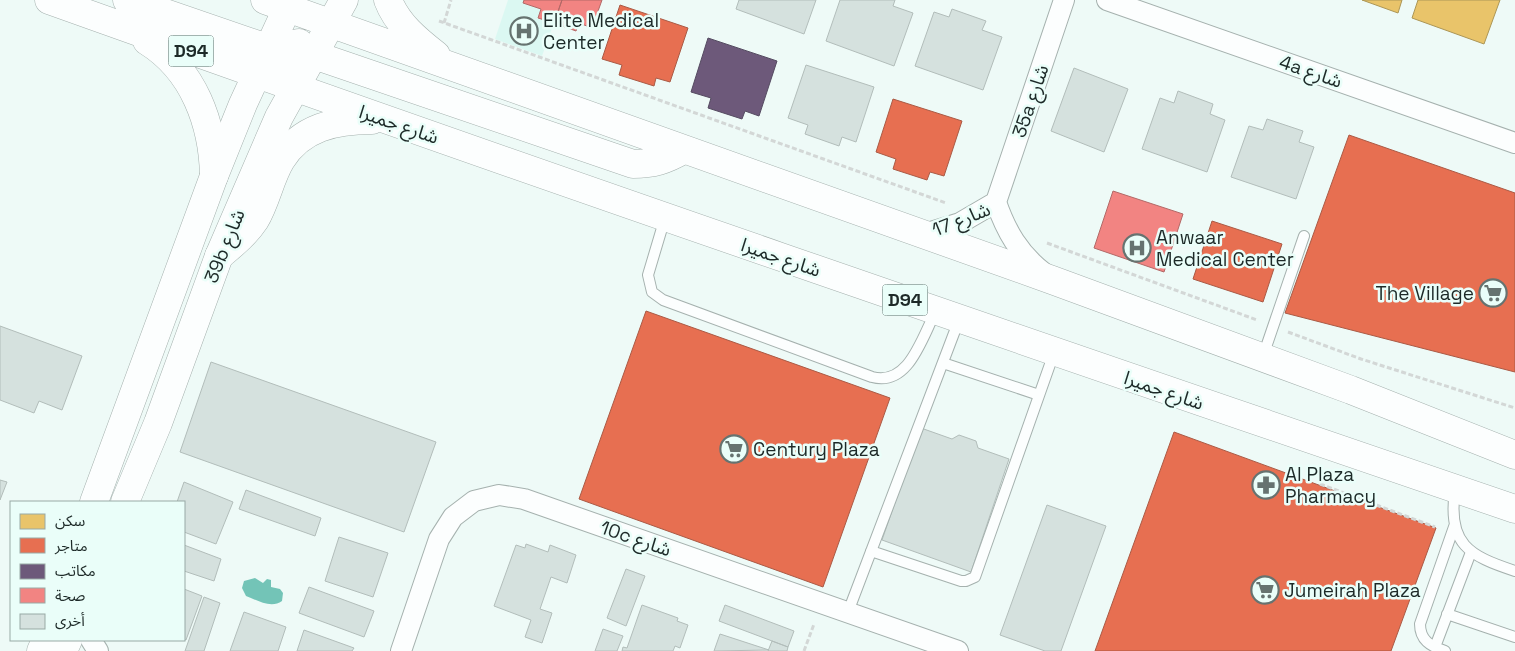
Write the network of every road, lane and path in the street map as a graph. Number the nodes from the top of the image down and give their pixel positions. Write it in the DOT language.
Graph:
graph roads {
  1 [pos="50,0"];
  2 [pos="127,0"];
  3 [pos="344,0"];
  4 [pos="388,0"];
  5 [pos="451,0"];
  6 [pos="1064,0"];
  7 [pos="1107,0"];
  8 [pos="281,3"];
  9 [pos="436,20"];
  10 [pos="444,23"];
  11 [pos="331,24"];
  12 [pos="124,27"];
  13 [pos="270,49"];
  14 [pos="314,54"];
  15 [pos="449,66"];
  16 [pos="258,76"];
  17 [pos="295,88"];
  18 [pos="385,120"];
  19 [pos="1515,143"];
  20 [pos="683,150"];
  21 [pos="214,176"];
  22 [pos="955,201"];
  23 [pos="996,202"];
  24 [pos="666,217"];
  25 [pos="921,234"];
  26 [pos="1304,236"];
  27 [pos="219,256"];
  28 [pos="1052,280"];
  29 [pos="947,315"];
  30 [pos="1054,352"];
  31 [pos="1263,357"];
  32 [pos="943,363"];
  33 [pos="1039,395"];
  34 [pos="1515,455"];
  35 [pos="1320,484"];
  36 [pos="1456,489"];
  37 [pos="94,501"];
  38 [pos="125,501"];
  39 [pos="1515,509"];
  40 [pos="1454,529"];
  41 [pos="872,550"];
  42 [pos="1471,552"];
  43 [pos="1515,571"];
  44 [pos="822,603"];
  45 [pos="848,612"];
  46 [pos="1447,614"];
  47 [pos="1515,637"];
  48 [pos="1440,649"];
  49 [pos="401,651"];
  50 [pos="804,651"];
  51 [pos="958,651"];
  1 -- 12 [label="main road, شارع جميرا / D94"];
  2 -- 13 [label="main road"];
  3 -- 11 [label="main road, 39b شارع"];
  4 -- 15 [label="main road"];
  5 -- 10 [label="path"];
  6 -- 23 [label="street, 35a شارع"];
  7 -- 19 [label="street, 4a شارع"];
  8 -- 11 [label="main road"];
  8 -- 13 [label="main road, 39b شارع"];
  9 -- 10 [label="path"];
  10 -- 22 [label="path"];
  11 -- 13 [label="main road"];
  11 -- 14 [label="main road, 39b شارع"];
  11 -- 15 [label="main road"];
  12 -- 16 [label="main road, شارع جميرا / D94"];
  12 -- 21 [label="main road"];
  13 -- 16 [label="main road, 39b شارع"];
  14 -- 16 [label="main road"];
  14 -- 17 [label="main road, 39b شارع"];
  14 -- 20 [label="main road"];
  15 -- 20 [label="main road"];
  16 -- 17 [label="main road, شارع جميرا / D94"];
  16 -- 21 [label="main road, 39b شارع"];
  17 -- 18 [label="main road, شارع جميرا / D94"];
  17 -- 27 [label="main road, 39b شارع"];
  18 -- 24 [label="main road, شارع جميرا / D94"];
  18 -- 27 [label="main road"];
  20 -- 25 [label="main road"];
  21 -- 37 [label="main road, 39b شارع"];
  23 -- 25 [label="street, شارع 17"];
  23 -- 28 [label="street, شارع 17"];
  24 -- 29 [label="main road, شارع جميرا / D94"];
  24 -- 29 [label="lane"];
  25 -- 28 [label="main road"];
  26 -- 31 [label="lane"];
  27 -- 38 [label="main road, 39b شارع"];
  28 -- 31 [label="main road"];
  29 -- 30 [label="main road, شارع جميرا / D94"];
  29 -- 32 [label="lane"];
  30 -- 33 [label="lane"];
  30 -- 36 [label="main road, شارع جميرا / D94"];
  31 -- 34 [label="main road"];
  32 -- 33 [label="lane"];
  32 -- 41 [label="lane"];
  33 -- 41 [label="lane"];
  35 -- 40 [label="path"];
  36 -- 39 [label="main road, شارع جميرا / D94"];
  36 -- 40 [label="lane"];
  40 -- 42 [label="lane"];
  40 -- 48 [label="lane"];
  41 -- 45 [label="lane"];
  42 -- 43 [label="lane"];
  42 -- 46 [label="lane"];
  44 -- 45 [label="street, 10c شارع"];
  44 -- 49 [label="street, 10c شارع"];
  44 -- 50 [label="path"];
  45 -- 51 [label="street, 10c شارع"];
  46 -- 47 [label="lane"];
  46 -- 48 [label="lane"];
}
